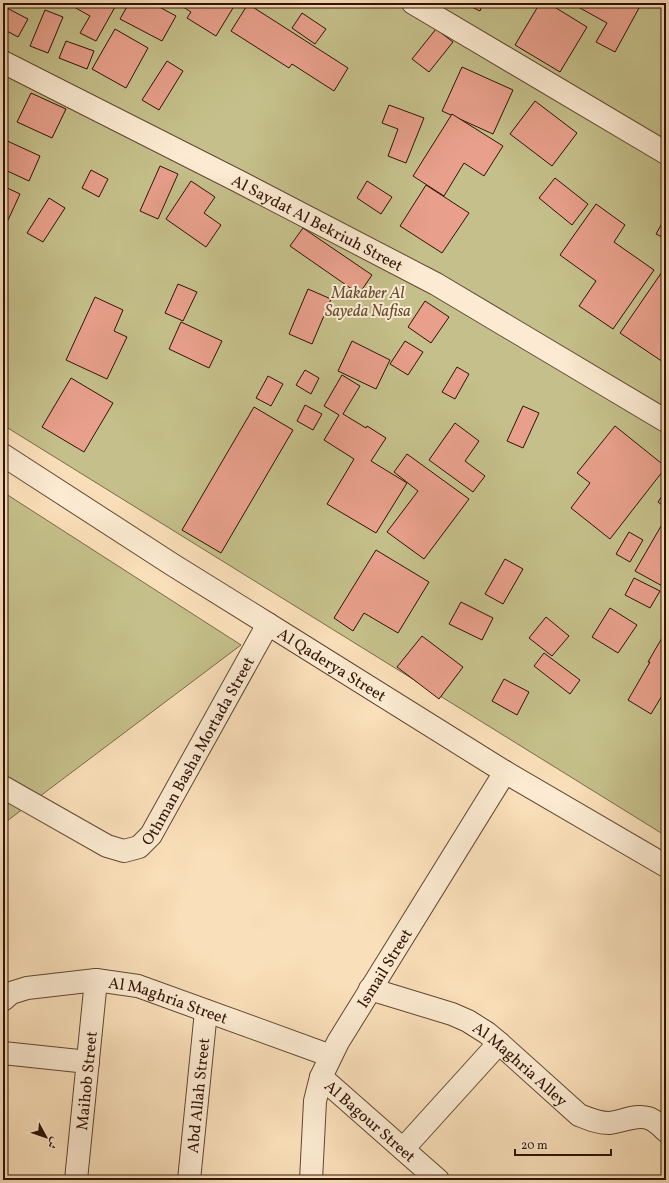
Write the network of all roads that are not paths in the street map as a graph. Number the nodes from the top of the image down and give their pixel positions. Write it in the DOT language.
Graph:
graph roads {
  1 [pos="413,3"];
  2 [pos="3,62"];
  3 [pos="666,153"];
  4 [pos="666,421"];
  5 [pos="3,455"];
  6 [pos="268,624"];
  7 [pos="505,772"];
  8 [pos="3,787"];
  9 [pos="666,866"];
  10 [pos="96,980"];
  11 [pos="370,989"];
  12 [pos="3,1000"];
  13 [pos="206,1011"];
  14 [pos="499,1043"];
  15 [pos="3,1053"];
  16 [pos="331,1056"];
  17 [pos="88,1062"];
  18 [pos="321,1077"];
  19 [pos="666,1130"];
  20 [pos="402,1149"];
  21 [pos="76,1180"];
  22 [pos="189,1180"];
  23 [pos="311,1180"];
  24 [pos="438,1180"];
  1 -- 3 [label="street"];
  2 -- 4 [label="street, Al Saydat Al Bekriuh Street"];
  5 -- 6 [label="street, Al Qaderya Street"];
  6 -- 7 [label="street, Al Qaderya Street"];
  6 -- 8 [label="street, Othman Basha Mortada Street"];
  7 -- 9 [label="street, Al Qaderya Street"];
  7 -- 11 [label="street, Ismail Street"];
  10 -- 12 [label="street, Al Maghria Street"];
  10 -- 13 [label="street, Al Maghria Street"];
  10 -- 17 [label="street, Maihob Street"];
  11 -- 14 [label="street, Al Maghria Alley"];
  11 -- 16 [label="street, Ismail Street"];
  13 -- 16 [label="street, Al Maghria Street"];
  13 -- 22 [label="street, Abd Allah Street"];
  14 -- 19 [label="street, Al Maghria Alley"];
  14 -- 20 [label="street"];
  15 -- 17 [label="street"];
  16 -- 18 [label="street, Ismail Street"];
  17 -- 21 [label="street, Maihob Street"];
  18 -- 20 [label="street, Al Bagour Street"];
  18 -- 23 [label="street, Ismail Street"];
  20 -- 24 [label="street, Al Bagour Street"];
}
